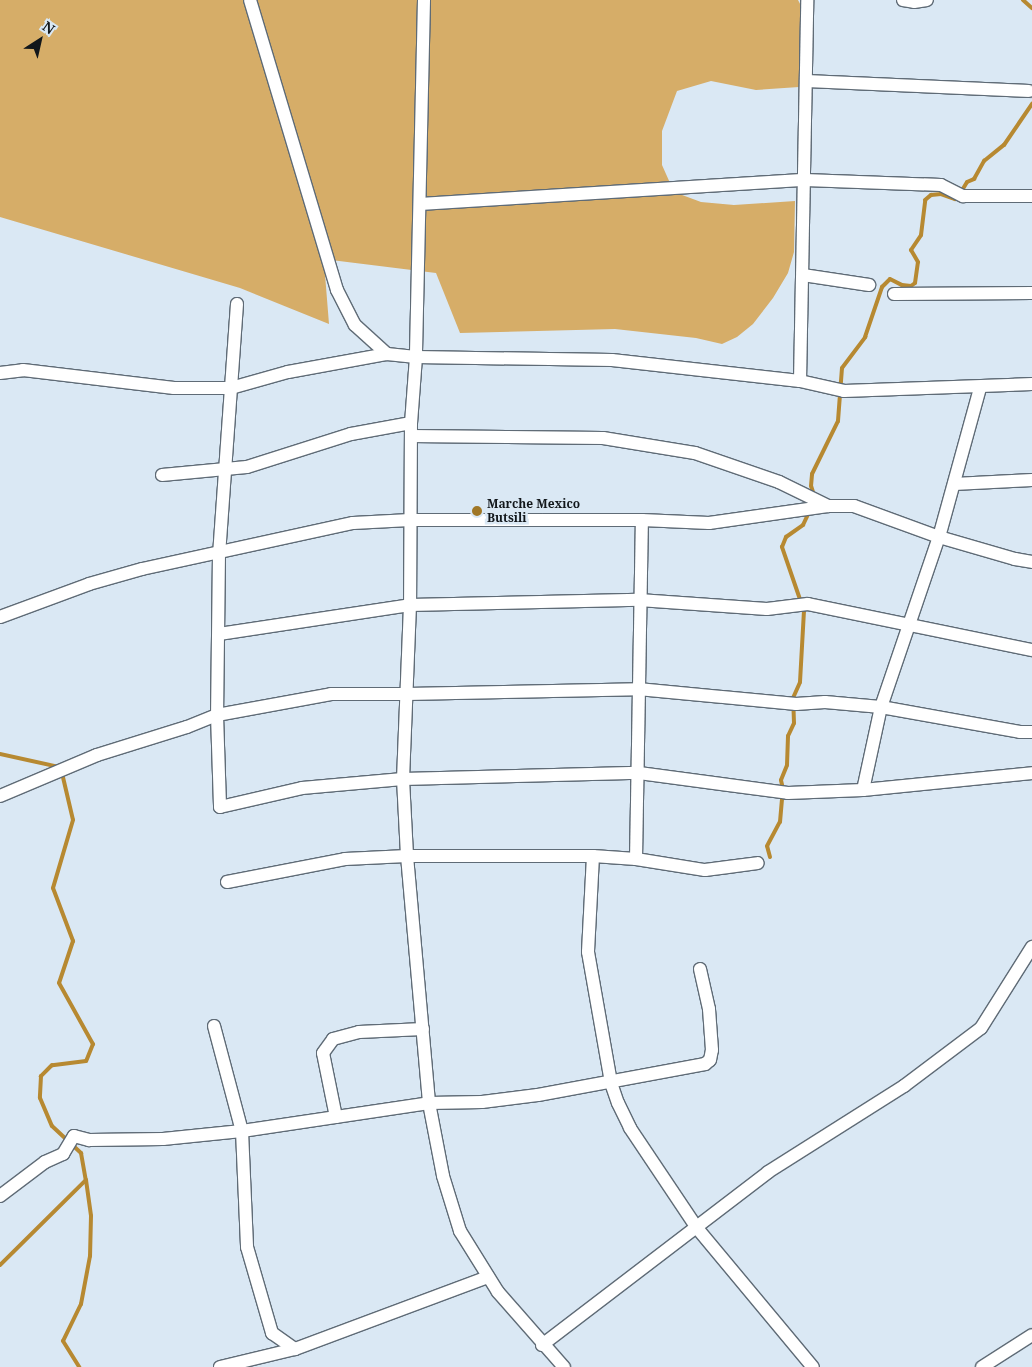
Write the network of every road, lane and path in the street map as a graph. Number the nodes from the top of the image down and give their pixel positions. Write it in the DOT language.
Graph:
graph roads {
  1 [pos="250,0"];
  2 [pos="424,0"];
  3 [pos="807,0"];
  4 [pos="904,0"];
  5 [pos="927,0"];
  6 [pos="807,81"];
  7 [pos="1029,91"];
  8 [pos="805,180"];
  9 [pos="1032,196"];
  10 [pos="420,204"];
  11 [pos="803,275"];
  12 [pos="869,284"];
  13 [pos="894,294"];
  14 [pos="1032,294"];
  15 [pos="237,304"];
  16 [pos="387,354"];
  17 [pos="416,357"];
  18 [pos="0,373"];
  19 [pos="800,381"];
  20 [pos="1032,384"];
  21 [pos="230,388"];
  22 [pos="980,388"];
  23 [pos="411,423"];
  24 [pos="410,436"];
  25 [pos="224,471"];
  26 [pos="162,475"];
  27 [pos="1032,480"];
  28 [pos="954,484"];
  29 [pos="828,506"];
  30 [pos="410,520"];
  31 [pos="642,520"];
  32 [pos="939,537"];
  33 [pos="219,554"];
  34 [pos="1032,562"];
  35 [pos="639,600"];
  36 [pos="410,606"];
  37 [pos="0,617"];
  38 [pos="909,623"];
  39 [pos="219,634"];
  40 [pos="1032,650"];
  41 [pos="638,689"];
  42 [pos="407,694"];
  43 [pos="881,707"];
  44 [pos="217,715"];
  45 [pos="1032,732"];
  46 [pos="639,773"];
  47 [pos="1032,773"];
  48 [pos="402,779"];
  49 [pos="863,790"];
  50 [pos="0,796"];
  51 [pos="407,856"];
  52 [pos="593,856"];
  53 [pos="636,859"];
  54 [pos="758,863"];
  55 [pos="227,882"];
  56 [pos="1032,947"];
  57 [pos="700,969"];
  58 [pos="214,1026"];
  59 [pos="423,1029"];
  60 [pos="611,1083"];
  61 [pos="430,1103"];
  62 [pos="336,1117"];
  63 [pos="242,1131"];
  64 [pos="0,1196"];
  65 [pos="697,1228"];
  66 [pos="488,1277"];
  67 [pos="1032,1335"];
  68 [pos="542,1345"];
  69 [pos="295,1349"];
  70 [pos="220,1367"];
  71 [pos="564,1367"];
  72 [pos="812,1367"];
  73 [pos="982,1367"];
  1 -- 16 [label="street"];
  2 -- 10 [label="street"];
  3 -- 6 [label="street"];
  4 -- 5 [label="street"];
  6 -- 7 [label="street"];
  6 -- 8 [label="street"];
  8 -- 9 [label="street"];
  8 -- 10 [label="street"];
  8 -- 11 [label="street"];
  10 -- 17 [label="street"];
  11 -- 12 [label="street"];
  11 -- 19 [label="street"];
  13 -- 14 [label="street"];
  15 -- 21 [label="street"];
  16 -- 17 [label="street"];
  16 -- 21 [label="street"];
  17 -- 19 [label="street"];
  17 -- 23 [label="street"];
  18 -- 21 [label="street"];
  19 -- 22 [label="street"];
  20 -- 22 [label="street"];
  21 -- 25 [label="street"];
  22 -- 28 [label="street"];
  23 -- 24 [label="street"];
  23 -- 25 [label="street"];
  24 -- 29 [label="street"];
  24 -- 30 [label="street"];
  25 -- 26 [label="street"];
  25 -- 33 [label="street"];
  27 -- 28 [label="street"];
  28 -- 32 [label="street"];
  29 -- 31 [label="street"];
  29 -- 32 [label="street"];
  30 -- 31 [label="street"];
  30 -- 33 [label="street"];
  30 -- 36 [label="street"];
  31 -- 35 [label="street"];
  32 -- 34 [label="street"];
  32 -- 38 [label="street"];
  33 -- 37 [label="street"];
  33 -- 39 [label="street"];
  35 -- 36 [label="street"];
  35 -- 38 [label="street"];
  35 -- 41 [label="street"];
  36 -- 39 [label="street"];
  36 -- 42 [label="street"];
  38 -- 40 [label="street"];
  38 -- 43 [label="street"];
  39 -- 44 [label="street"];
  41 -- 42 [label="street"];
  41 -- 43 [label="street"];
  41 -- 46 [label="street"];
  42 -- 44 [label="street"];
  42 -- 48 [label="street"];
  43 -- 45 [label="street"];
  43 -- 49 [label="street"];
  44 -- 48 [label="street"];
  44 -- 50 [label="street"];
  46 -- 48 [label="street"];
  46 -- 49 [label="street"];
  46 -- 53 [label="street"];
  47 -- 49 [label="street"];
  48 -- 51 [label="street"];
  51 -- 52 [label="street"];
  51 -- 55 [label="street"];
  51 -- 59 [label="street"];
  52 -- 53 [label="street"];
  52 -- 60 [label="street"];
  53 -- 54 [label="street"];
  56 -- 65 [label="street"];
  57 -- 60 [label="street"];
  58 -- 63 [label="street"];
  59 -- 61 [label="street"];
  59 -- 62 [label="street"];
  60 -- 61 [label="street"];
  60 -- 65 [label="street"];
  61 -- 62 [label="street"];
  61 -- 66 [label="street"];
  62 -- 63 [label="street"];
  63 -- 64 [label="street"];
  63 -- 69 [label="street"];
  65 -- 68 [label="street"];
  65 -- 72 [label="street"];
  66 -- 68 [label="street"];
  66 -- 69 [label="street"];
  67 -- 73 [label="street"];
  68 -- 71 [label="street"];
  69 -- 70 [label="street"];
}
